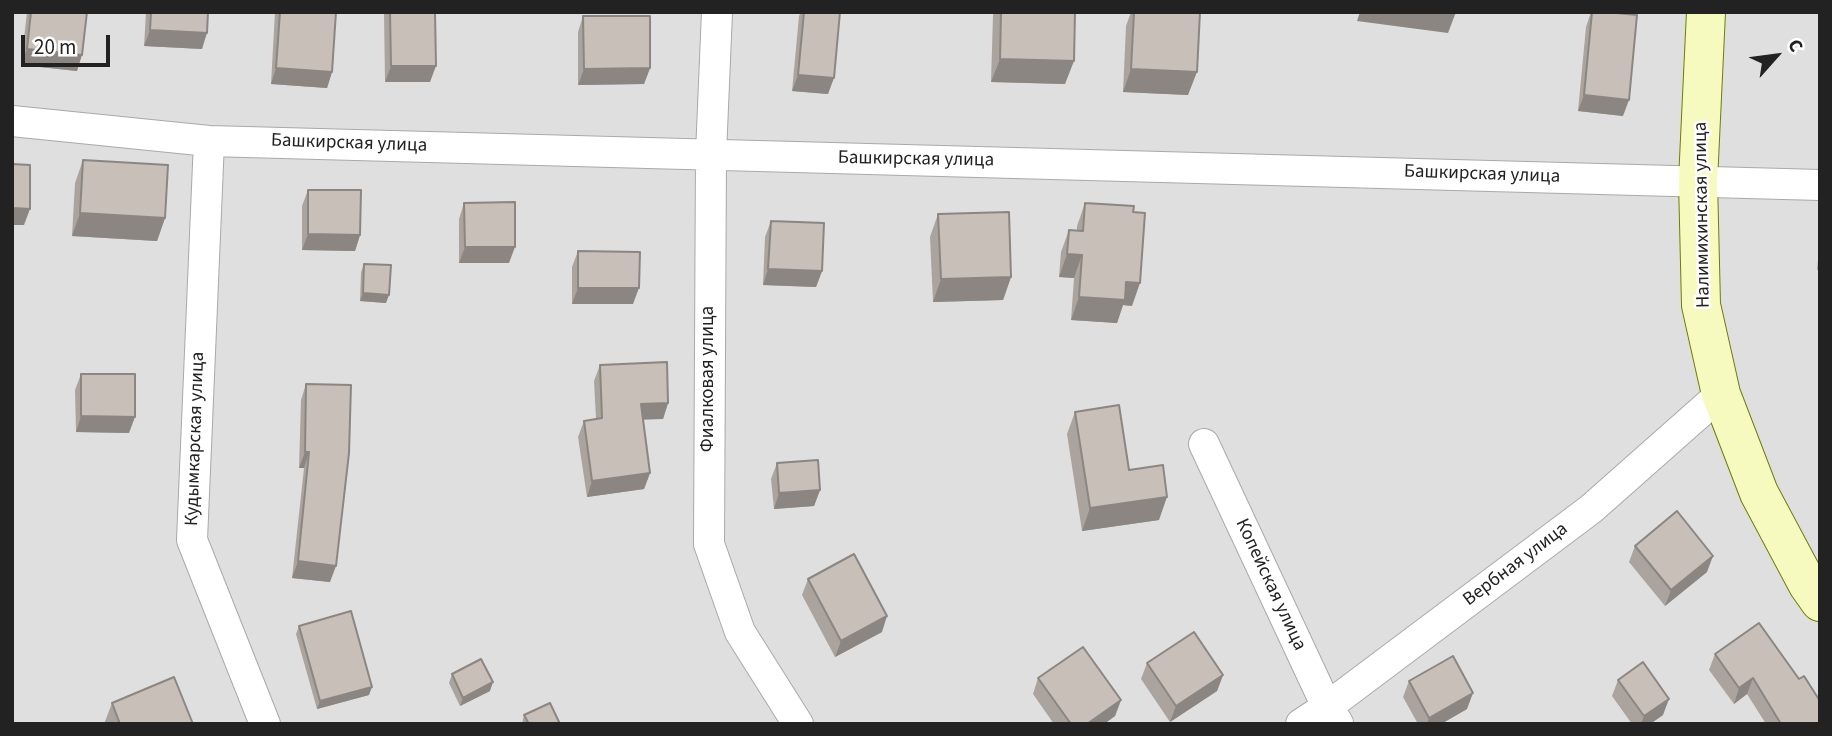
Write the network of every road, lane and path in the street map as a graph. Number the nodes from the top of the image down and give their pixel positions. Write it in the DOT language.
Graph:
graph roads {
  1 [pos="717,12"];
  2 [pos="1706,12"];
  3 [pos="12,121"];
  4 [pos="209,141"];
  5 [pos="710,154"];
  6 [pos="1698,181"];
  7 [pos="1820,186"];
  8 [pos="1721,394"];
  9 [pos="1204,444"];
  10 [pos="1820,602"];
  11 [pos="1333,715"];
  12 [pos="265,724"];
  13 [pos="798,724"];
  14 [pos="1301,724"];
  1 -- 5 [label="street, Фиалковая улица"];
  2 -- 6 [label="street, Налимихинская улица"];
  3 -- 4 [label="street, Башкирская улица"];
  4 -- 5 [label="street, Башкирская улица"];
  4 -- 12 [label="street, Кудымкарская улица"];
  5 -- 6 [label="street, Башкирская улица"];
  5 -- 13 [label="street, Фиалковая улица"];
  6 -- 7 [label="street, Башкирская улица"];
  6 -- 8 [label="street, Налимихинская улица"];
  8 -- 10 [label="street, Налимихинская улица"];
  8 -- 11 [label="street, Вербная улица"];
  9 -- 11 [label="street, Копейская улица"];
  11 -- 14 [label="street, Вербная улица"];
}
